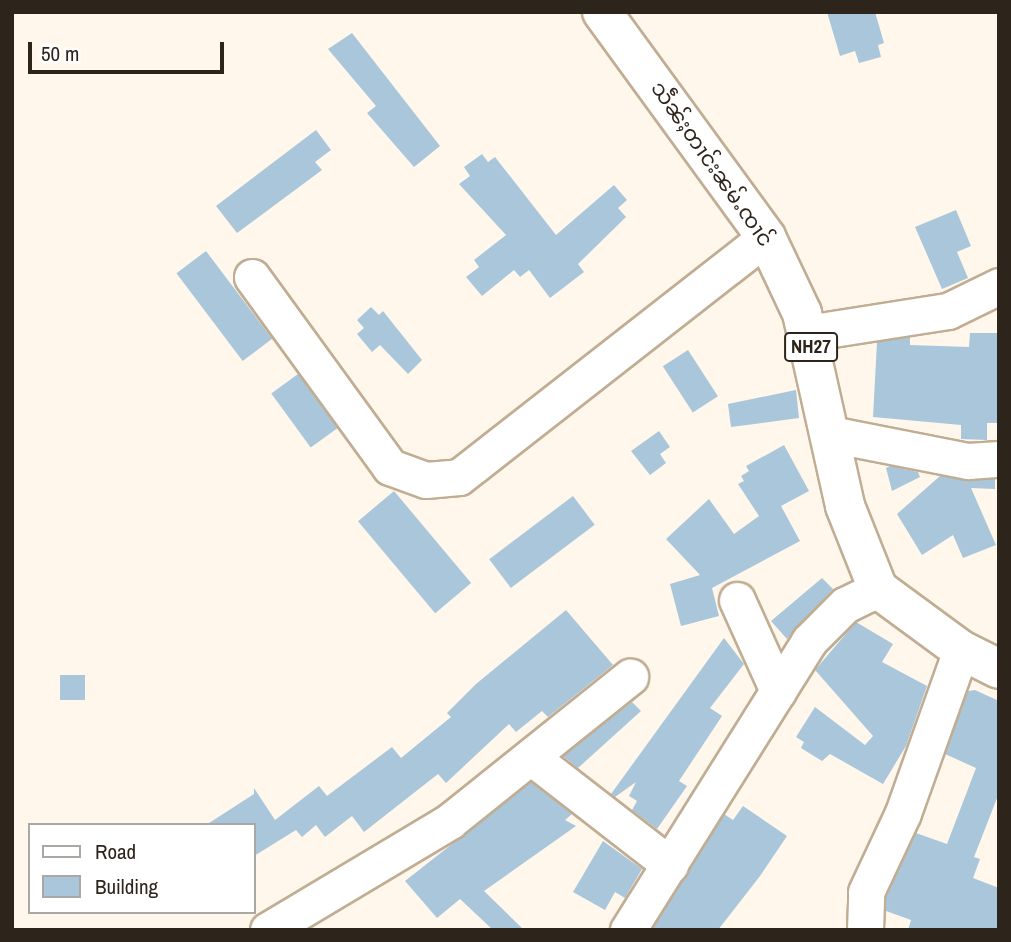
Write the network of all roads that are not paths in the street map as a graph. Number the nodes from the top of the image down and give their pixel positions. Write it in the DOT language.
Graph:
graph roads {
  1 [pos="602,12"];
  2 [pos="766,237"];
  3 [pos="252,277"];
  4 [pos="999,286"];
  5 [pos="807,333"];
  6 [pos="830,434"];
  7 [pos="999,459"];
  8 [pos="878,589"];
  9 [pos="737,600"];
  10 [pos="961,650"];
  11 [pos="999,669"];
  12 [pos="630,677"];
  13 [pos="778,691"];
  14 [pos="531,757"];
  15 [pos="670,865"];
  16 [pos="268,930"];
  17 [pos="628,930"];
  18 [pos="865,930"];
  1 -- 2 [label="highway, သဵၼ်ႈတၢင်းၼမ်ႉၸၢင် / NH27"];
  2 -- 3 [label="street"];
  2 -- 5 [label="highway, သဵၼ်ႈတၢင်းၼမ်ႉၸၢင် / NH27"];
  4 -- 5 [label="street"];
  5 -- 6 [label="highway, သဵၼ်ႈတၢင်းၼမ်ႉၸၢင် / NH27"];
  6 -- 7 [label="street"];
  6 -- 8 [label="highway, သဵၼ်ႈတၢင်းၼမ်ႉၸၢင် / NH27"];
  8 -- 10 [label="highway"];
  8 -- 13 [label="street"];
  9 -- 13 [label="street"];
  10 -- 11 [label="highway"];
  10 -- 18 [label="street"];
  12 -- 14 [label="street"];
  13 -- 15 [label="street"];
  14 -- 15 [label="street"];
  14 -- 16 [label="street"];
  15 -- 17 [label="street"];
}
